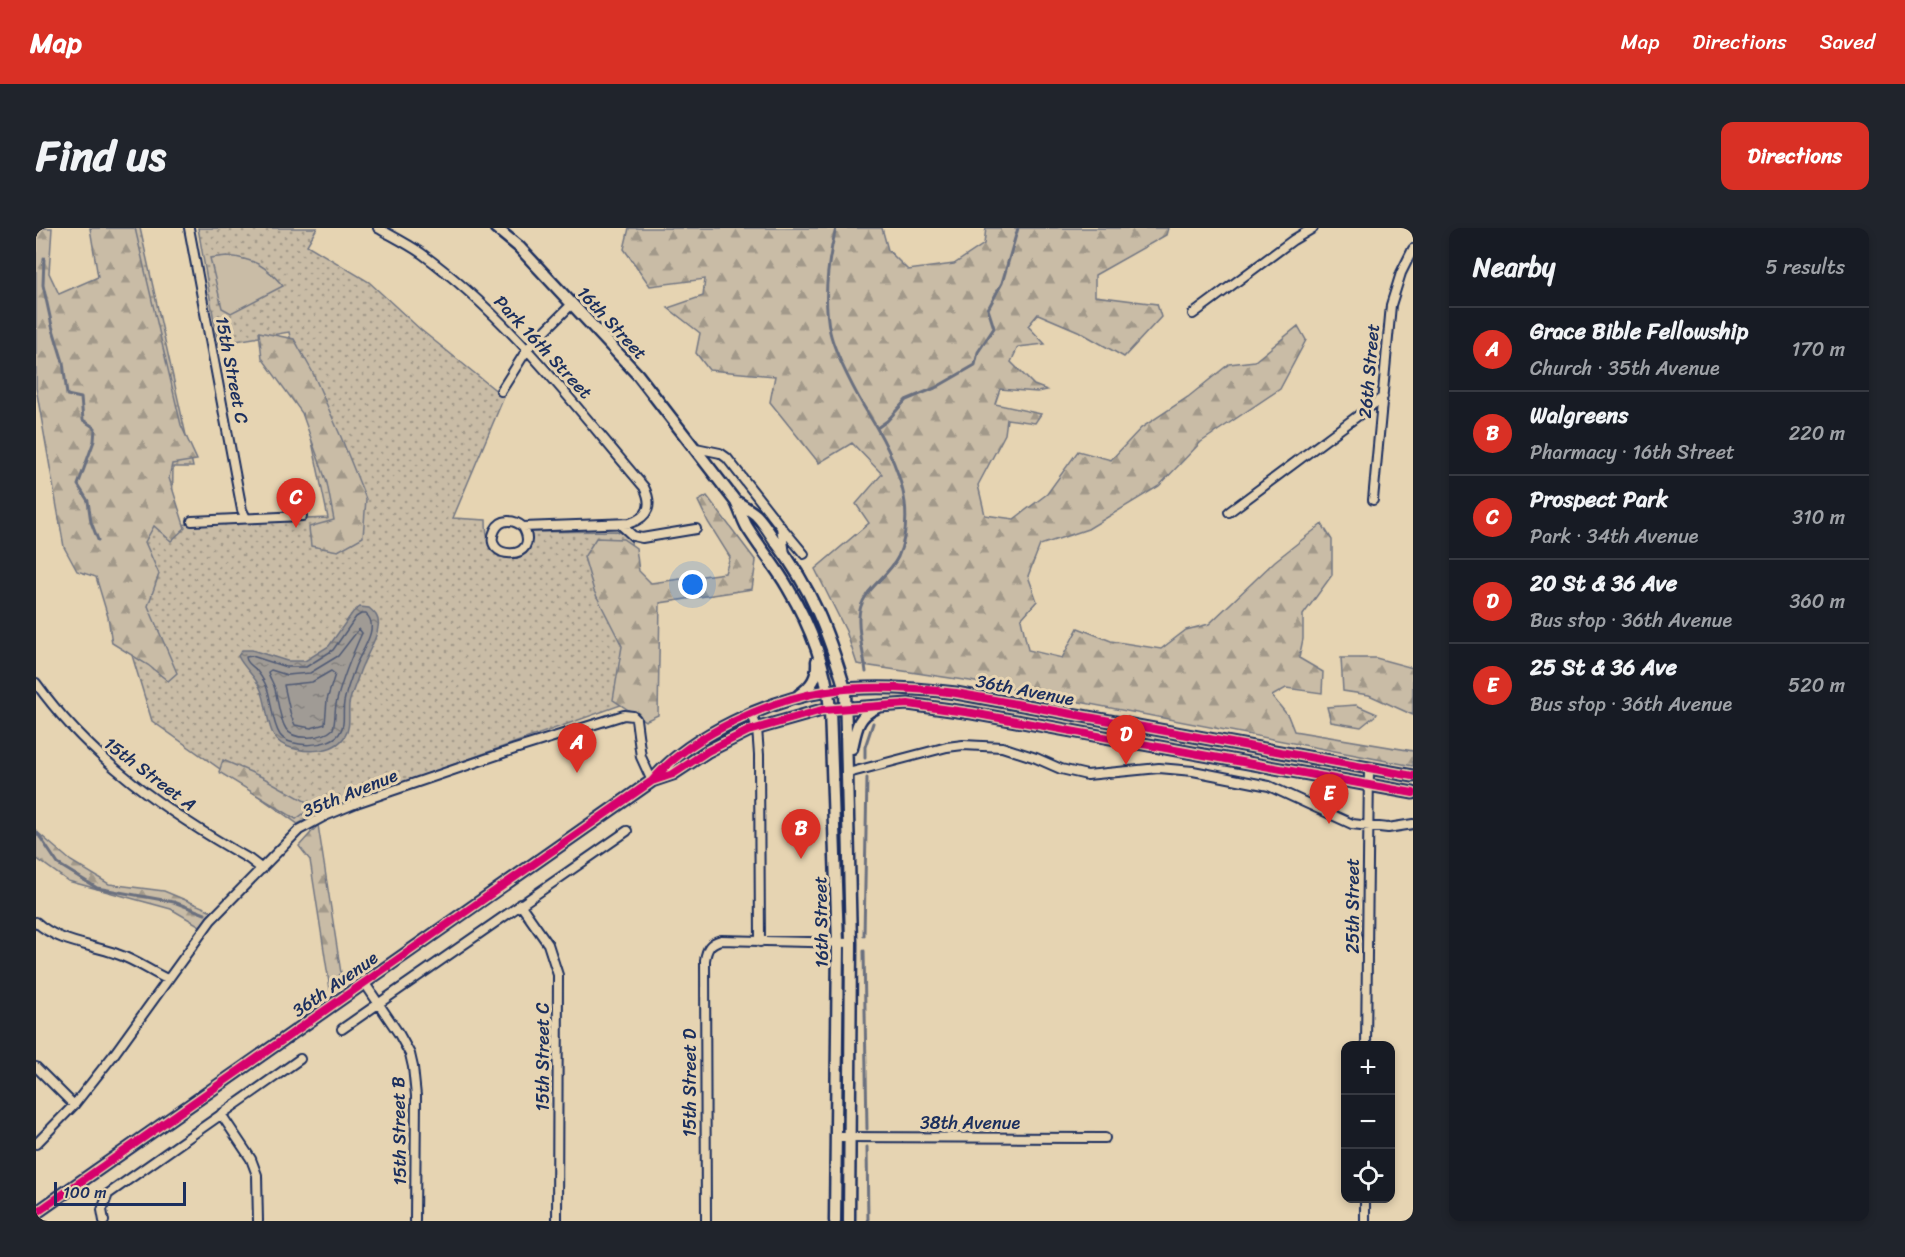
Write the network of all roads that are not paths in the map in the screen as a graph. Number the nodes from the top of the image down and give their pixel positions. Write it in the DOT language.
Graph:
graph roads {
  1 [pos="189,228"];
  2 [pos="378,228"];
  3 [pos="496,228"];
  4 [pos="1313,228"];
  5 [pos="1413,249"];
  6 [pos="572,304"];
  7 [pos="1193,314"];
  8 [pos="528,348"];
  9 [pos="501,391"];
  10 [pos="1383,397"];
  11 [pos="696,448"];
  12 [pos="1373,500"];
  13 [pos="736,502"];
  14 [pos="1229,512"];
  15 [pos="302,516"];
  16 [pos="246,518"];
  17 [pos="192,521"];
  18 [pos="620,524"];
  19 [pos="523,527"];
  20 [pos="781,527"];
  21 [pos="696,529"];
  22 [pos="785,554"];
  23 [pos="804,554"];
  24 [pos="809,629"];
  25 [pos="36,684"];
  26 [pos="845,689"];
  27 [pos="828,691"];
  28 [pos="795,699"];
  29 [pos="890,704"];
  30 [pos="846,708"];
  31 [pos="830,709"];
  32 [pos="752,714"];
  33 [pos="757,728"];
  34 [pos="1369,768"];
  35 [pos="848,770"];
  36 [pos="1413,776"];
  37 [pos="652,781"];
  38 [pos="1369,785"];
  39 [pos="1413,793"];
  40 [pos="1413,824"];
  41 [pos="1368,826"];
  42 [pos="627,831"];
  43 [pos="262,870"];
  44 [pos="520,904"];
  45 [pos="36,922"];
  46 [pos="760,942"];
  47 [pos="838,943"];
  48 [pos="851,943"];
  49 [pos="167,979"];
  50 [pos="364,982"];
  51 [pos="379,1004"];
  52 [pos="342,1029"];
  53 [pos="1366,1041"];
  54 [pos="300,1059"];
  55 [pos="36,1067"];
  56 [pos="74,1105"];
  57 [pos="221,1114"];
  58 [pos="836,1137"];
  59 [pos="849,1137"];
  60 [pos="1105,1138"];
  61 [pos="36,1144"];
  62 [pos="1365,1203"];
  63 [pos="36,1213"];
  64 [pos="104,1221"];
  65 [pos="258,1221"];
  66 [pos="415,1221"];
  67 [pos="557,1221"];
  68 [pos="706,1221"];
  69 [pos="835,1221"];
  70 [pos="849,1221"];
  71 [pos="1365,1221"];
  1 -- 16 [label="street, 15th Street C"];
  2 -- 8 [label="street, Park 16th Street"];
  3 -- 6 [label="main road, 16th Street"];
  4 -- 7 [label="street"];
  5 -- 10 [label="street, 26th Street"];
  6 -- 8 [label="street"];
  6 -- 11 [label="main road, 16th Street"];
  8 -- 9 [label="street"];
  8 -- 18 [label="street, Park 16th Street"];
  10 -- 12 [label="street, 26th Street"];
  10 -- 14 [label="street"];
  11 -- 13 [label="main road, 16th Street"];
  11 -- 20 [label="street, 16th Street"];
  13 -- 22 [label="main road, 16th Street"];
  13 -- 24 [label="main road, 16th Street"];
  15 -- 16 [label="street"];
  16 -- 17 [label="street"];
  18 -- 19 [label="street"];
  18 -- 21 [label="street"];
  19 -- 19 [label="street"];
  20 -- 22 [label="street, 16th Street"];
  20 -- 23 [label="street, 16th Street"];
  22 -- 26 [label="main road, 16th Street"];
  24 -- 27 [label="main road, 16th Street"];
  24 -- 28 [label="main road"];
  25 -- 43 [label="street, 15th Street A"];
  26 -- 27 [label="main road, 36th Avenue"];
  26 -- 30 [label="main road, 16th Street"];
  26 -- 34 [label="main road, 36th Avenue"];
  27 -- 28 [label="main road, 36th Avenue"];
  27 -- 31 [label="main road, 16th Street"];
  28 -- 32 [label="main road, 36th Avenue"];
  29 -- 30 [label="main road, 36th Avenue"];
  29 -- 35 [label="main road"];
  29 -- 38 [label="main road, 36th Avenue"];
  30 -- 31 [label="main road, 36th Avenue"];
  30 -- 35 [label="main road, 16th Street"];
  31 -- 33 [label="main road, 36th Avenue"];
  31 -- 47 [label="main road, 16th Street"];
  32 -- 33 [label="street"];
  32 -- 37 [label="main road, 36th Avenue"];
  33 -- 37 [label="main road, 36th Avenue"];
  33 -- 46 [label="street"];
  34 -- 36 [label="main road, 36th Avenue"];
  34 -- 38 [label="street, 25th Street"];
  35 -- 41 [label="street"];
  35 -- 48 [label="main road, 16th Street"];
  37 -- 43 [label="street, 35th Avenue"];
  37 -- 50 [label="main road, 36th Avenue"];
  38 -- 39 [label="main road, 36th Avenue"];
  38 -- 41 [label="street, 25th Street"];
  40 -- 41 [label="street"];
  41 -- 53 [label="street, 25th Street"];
  42 -- 44 [label="street"];
  43 -- 49 [label="street, 35th Avenue"];
  44 -- 51 [label="street"];
  44 -- 67 [label="street, 15th Street C"];
  45 -- 49 [label="street"];
  46 -- 47 [label="street"];
  46 -- 68 [label="street, 15th Street D"];
  47 -- 48 [label="street"];
  47 -- 58 [label="main road, 16th Street"];
  48 -- 59 [label="main road, 16th Street"];
  49 -- 56 [label="street, 35th Avenue"];
  50 -- 51 [label="street, 15th Street B"];
  50 -- 63 [label="main road, 36th Avenue"];
  51 -- 52 [label="street"];
  51 -- 66 [label="street, 15th Street B"];
  54 -- 57 [label="street"];
  55 -- 56 [label="street"];
  56 -- 61 [label="street, 35th Avenue"];
  57 -- 64 [label="street"];
  57 -- 65 [label="street"];
  58 -- 59 [label="street, 38th Avenue"];
  58 -- 69 [label="main road, 16th Street"];
  59 -- 60 [label="street, 38th Avenue"];
  59 -- 70 [label="main road, 16th Street"];
  62 -- 71 [label="street"];
}
